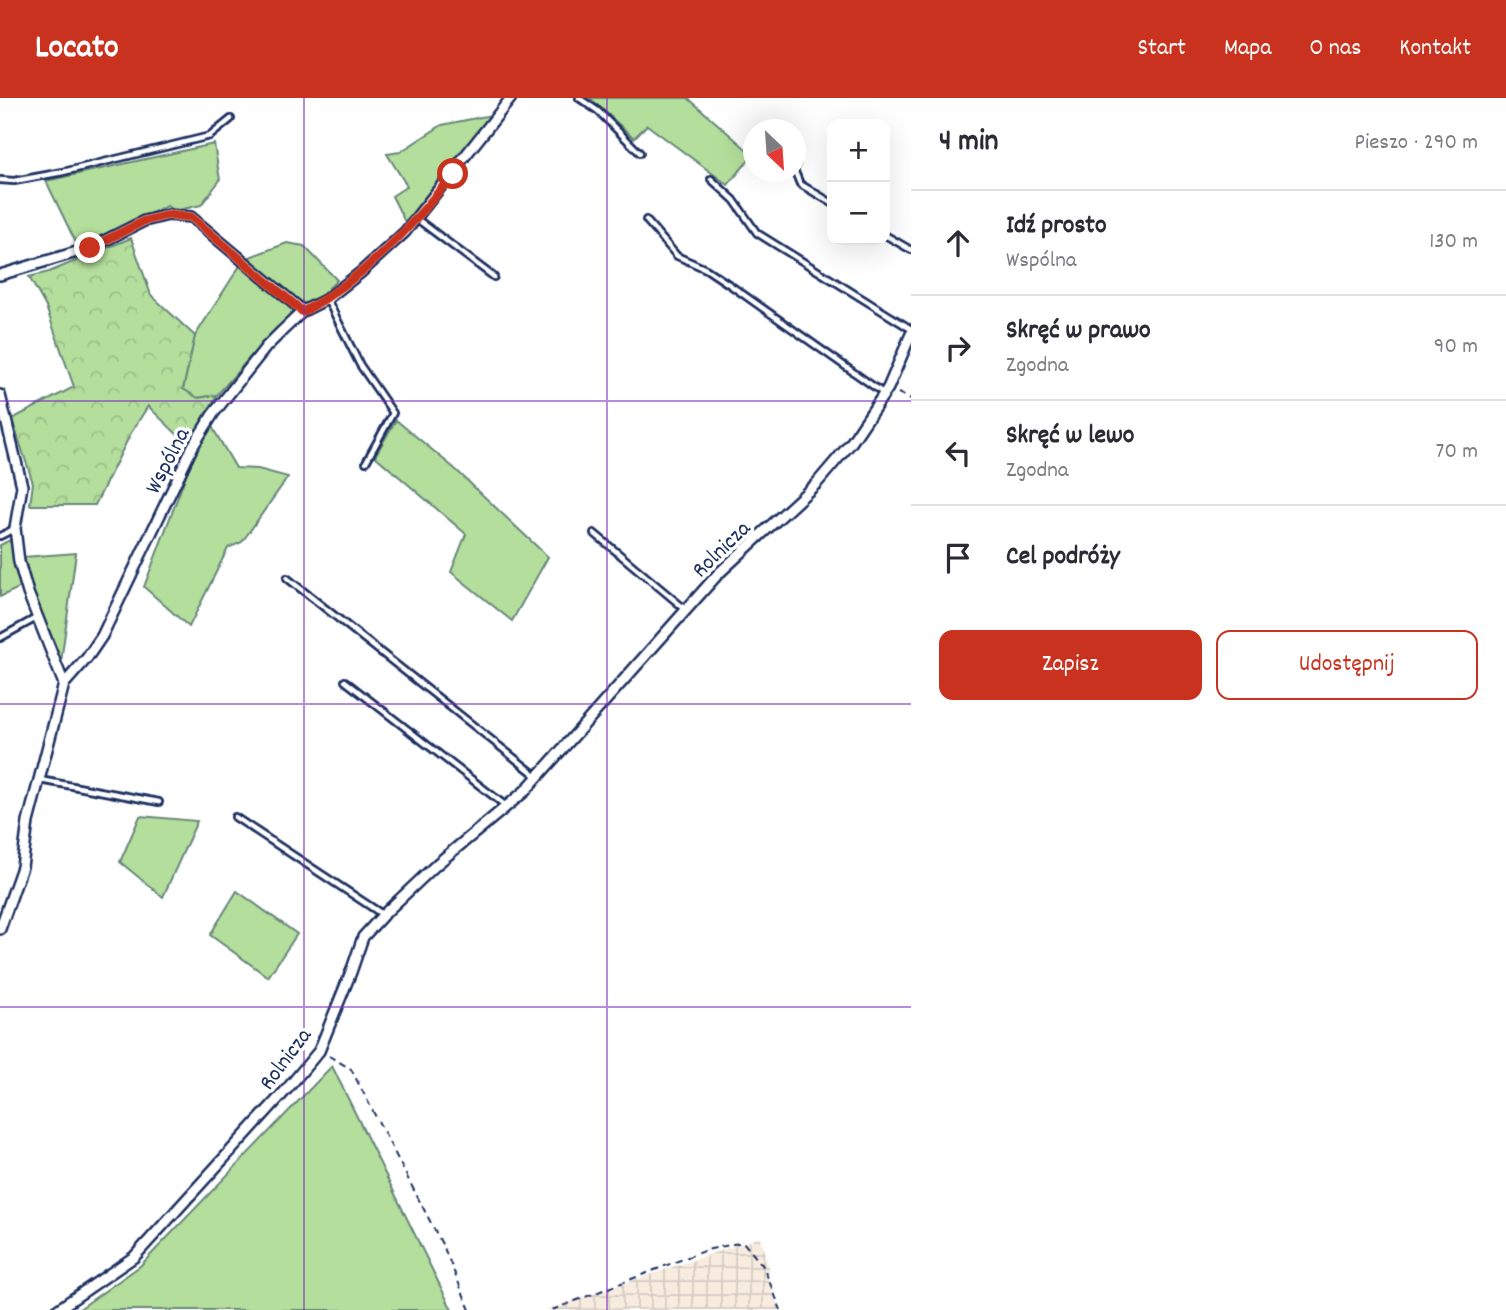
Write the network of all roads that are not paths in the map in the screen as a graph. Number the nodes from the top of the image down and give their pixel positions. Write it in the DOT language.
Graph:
graph roads {
  1 [pos="511,98"];
  2 [pos="579,98"];
  3 [pos="231,118"];
  4 [pos="640,153"];
  5 [pos="711,179"];
  6 [pos="0,180"];
  7 [pos="799,182"];
  8 [pos="827,200"];
  9 [pos="417,219"];
  10 [pos="646,220"];
  11 [pos="890,238"];
  12 [pos="911,250"];
  13 [pos="0,275"];
  14 [pos="494,277"];
  15 [pos="327,299"];
  16 [pos="303,312"];
  17 [pos="911,332"];
  18 [pos="886,391"];
  19 [pos="0,395"];
  20 [pos="366,462"];
  21 [pos="15,528"];
  22 [pos="594,533"];
  23 [pos="0,536"];
  24 [pos="287,578"];
  25 [pos="685,610"];
  26 [pos="39,617"];
  27 [pos="0,638"];
  28 [pos="345,681"];
  29 [pos="64,684"];
  30 [pos="538,777"];
  31 [pos="40,779"];
  32 [pos="159,802"];
  33 [pos="506,806"];
  34 [pos="235,817"];
  35 [pos="383,915"];
  36 [pos="0,929"];
  37 [pos="57,1310"];
  1 -- 9 [label="street, Wspólna"];
  2 -- 4 [label="lane"];
  3 -- 6 [label="lane"];
  5 -- 17 [label="lane"];
  7 -- 8 [label="lane"];
  9 -- 14 [label="lane"];
  9 -- 15 [label="street, Wspólna"];
  10 -- 18 [label="lane"];
  11 -- 12 [label="lane"];
  13 -- 16 [label="street"];
  15 -- 16 [label="street, Wspólna"];
  15 -- 20 [label="lane"];
  16 -- 29 [label="street, Wspólna"];
  17 -- 18 [label="street, Rolnicza"];
  18 -- 25 [label="street, Rolnicza"];
  19 -- 21 [label="street"];
  21 -- 23 [label="lane"];
  21 -- 26 [label="street"];
  22 -- 25 [label="lane"];
  24 -- 30 [label="lane"];
  25 -- 30 [label="street, Rolnicza"];
  26 -- 27 [label="lane"];
  26 -- 29 [label="street"];
  28 -- 33 [label="lane"];
  29 -- 31 [label="street, Wspólna"];
  30 -- 33 [label="street, Rolnicza"];
  31 -- 32 [label="lane"];
  31 -- 36 [label="street, Wspólna"];
  33 -- 35 [label="street, Rolnicza"];
  34 -- 35 [label="lane"];
  35 -- 37 [label="street, Rolnicza"];
}
